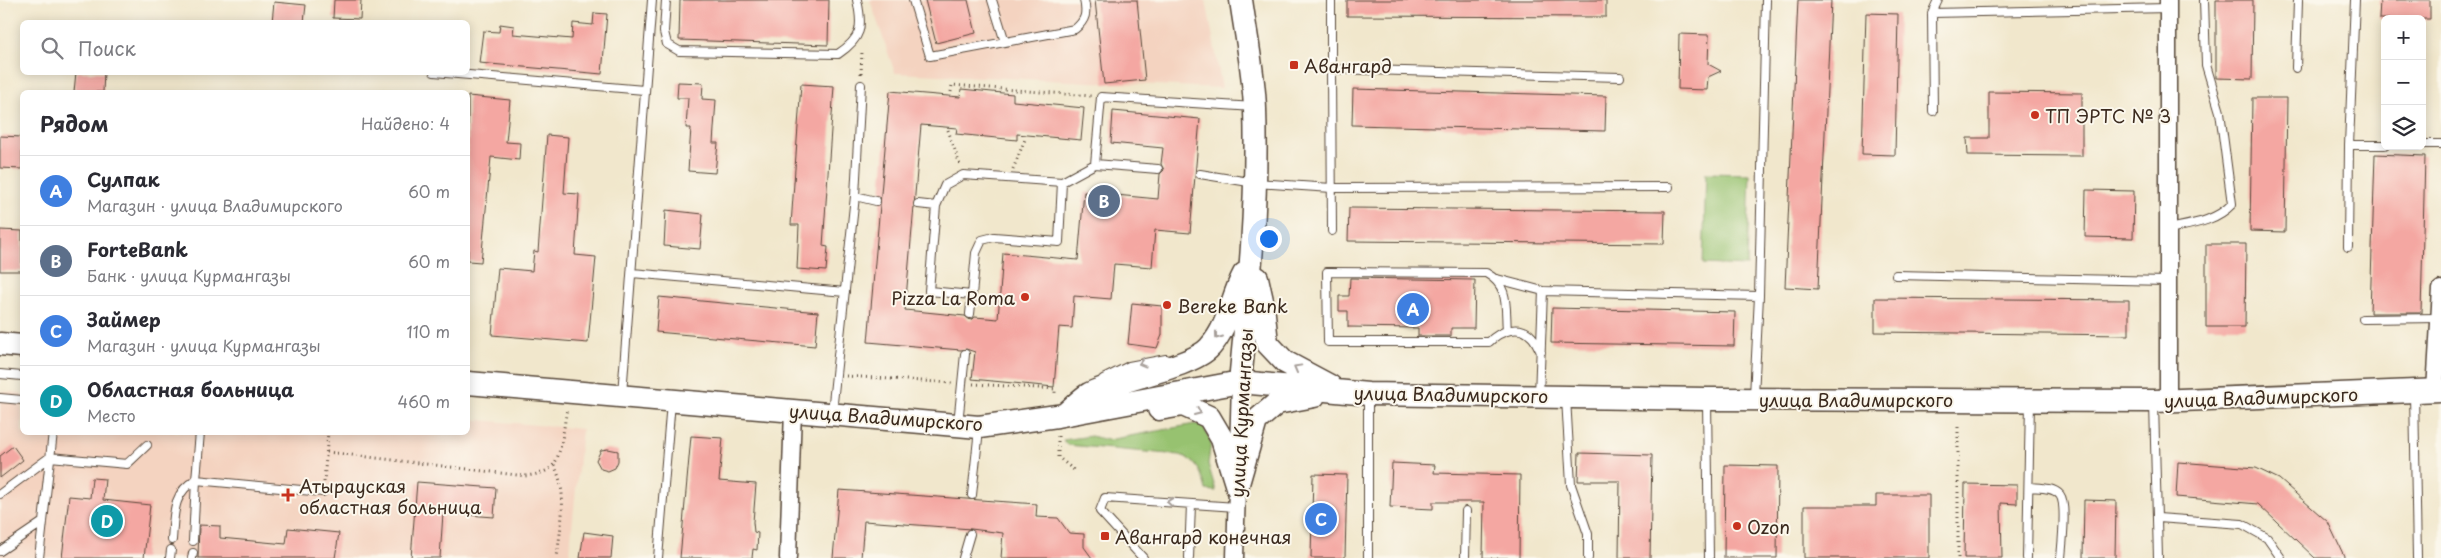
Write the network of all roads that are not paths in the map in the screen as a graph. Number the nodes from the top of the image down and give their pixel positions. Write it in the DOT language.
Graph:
graph roads {
  1 [pos="652,0"];
  2 [pos="666,0"];
  3 [pos="857,0"];
  4 [pos="914,0"];
  5 [pos="992,0"];
  6 [pos="1084,0"];
  7 [pos="1241,0"];
  8 [pos="1331,0"];
  9 [pos="1766,0"];
  10 [pos="1938,0"];
  11 [pos="2204,0"];
  12 [pos="2298,0"];
  13 [pos="2355,0"];
  14 [pos="2168,4"];
  15 [pos="1932,12"];
  16 [pos="1005,42"];
  17 [pos="2296,68"];
  18 [pos="1331,69"];
  19 [pos="469,75"];
  20 [pos="1620,77"];
  21 [pos="861,85"];
  22 [pos="644,90"];
  23 [pos="1255,107"];
  24 [pos="1933,111"];
  25 [pos="2426,144"];
  26 [pos="2441,144"];
  27 [pos="2349,145"];
  28 [pos="2381,145"];
  29 [pos="1095,164"];
  30 [pos="1158,169"];
  31 [pos="1200,174"];
  32 [pos="1062,182"];
  33 [pos="1255,183"];
  34 [pos="1669,187"];
  35 [pos="1332,188"];
  36 [pos="855,196"];
  37 [pos="876,201"];
  38 [pos="918,204"];
  39 [pos="936,206"];
  40 [pos="2168,229"];
  41 [pos="1332,231"];
  42 [pos="2348,247"];
  43 [pos="1252,260"];
  44 [pos="632,273"];
  45 [pos="1896,275"];
  46 [pos="1497,280"];
  47 [pos="2167,280"];
  48 [pos="2441,289"];
  49 [pos="1543,291"];
  50 [pos="845,292"];
  51 [pos="972,295"];
  52 [pos="1759,296"];
  53 [pos="970,314"];
  54 [pos="2439,318"];
  55 [pos="2363,319"];
  56 [pos="1507,331"];
  57 [pos="0,344"];
  58 [pos="20,346"];
  59 [pos="1541,352"];
  60 [pos="965,354"];
  61 [pos="0,374"];
  62 [pos="20,376"];
  63 [pos="1240,382"];
  64 [pos="470,383"];
  65 [pos="2430,391"];
  66 [pos="1339,392"];
  67 [pos="1368,394"];
  68 [pos="622,396"];
  69 [pos="1539,396"];
  70 [pos="1566,397"];
  71 [pos="0,398"];
  72 [pos="1754,398"];
  73 [pos="1707,399"];
  74 [pos="20,400"];
  75 [pos="672,400"];
  76 [pos="2030,400"];
  77 [pos="2161,401"];
  78 [pos="793,410"];
  79 [pos="832,414"];
  80 [pos="1061,424"];
  81 [pos="968,426"];
  82 [pos="53,435"];
  83 [pos="200,435"];
  84 [pos="147,445"];
  85 [pos="50,457"];
  86 [pos="196,480"];
  87 [pos="2030,487"];
  88 [pos="323,492"];
  89 [pos="0,494"];
  90 [pos="972,495"];
  91 [pos="1236,497"];
  92 [pos="1191,504"];
  93 [pos="1466,511"];
  94 [pos="2158,518"];
  95 [pos="43,522"];
  96 [pos="970,534"];
  97 [pos="172,540"];
  98 [pos="194,540"];
  99 [pos="0,551"];
  100 [pos="39,558"];
  101 [pos="658,558"];
  102 [pos="788,558"];
  103 [pos="963,558"];
  104 [pos="1143,558"];
  105 [pos="1189,558"];
  106 [pos="1235,558"];
  107 [pos="1368,558"];
  108 [pos="1465,558"];
  109 [pos="1588,558"];
  110 [pos="1709,558"];
  111 [pos="2027,558"];
  112 [pos="2061,558"];
  113 [pos="2158,558"];
  114 [pos="2281,558"];
  115 [pos="2417,558"];
  1 -- 22 [label="lane"];
  2 -- 3 [label="lane"];
  4 -- 16 [label="lane"];
  5 -- 16 [label="lane"];
  6 -- 16 [label="lane"];
  7 -- 23 [label="street, улица Курмангазы"];
  8 -- 18 [label="lane"];
  9 -- 52 [label="lane"];
  10 -- 15 [label="lane"];
  11 -- 40 [label="lane"];
  12 -- 17 [label="lane"];
  13 -- 27 [label="lane"];
  14 -- 15 [label="lane"];
  14 -- 40 [label="street"];
  15 -- 24 [label="lane"];
  18 -- 20 [label="lane"];
  18 -- 35 [label="lane"];
  19 -- 22 [label="lane"];
  21 -- 36 [label="lane"];
  22 -- 44 [label="lane"];
  23 -- 29 [label="lane"];
  23 -- 33 [label="street, улица Курмангазы"];
  25 -- 26 [label="lane"];
  27 -- 28 [label="lane"];
  27 -- 42 [label="lane"];
  29 -- 30 [label="lane"];
  29 -- 32 [label="lane"];
  31 -- 33 [label="lane"];
  32 -- 39 [label="lane"];
  32 -- 51 [label="lane"];
  33 -- 35 [label="lane"];
  33 -- 43 [label="street, улица Курмангазы"];
  34 -- 35 [label="lane"];
  35 -- 41 [label="lane"];
  36 -- 37 [label="lane"];
  36 -- 50 [label="lane"];
  38 -- 39 [label="lane"];
  39 -- 51 [label="lane"];
  40 -- 47 [label="street"];
  43 -- 63 [label="street, улица Курмангазы"];
  66 -- 43 [label="street, one-way"];
  43 -- 80 [label="street, one-way"];
  44 -- 50 [label="lane"];
  44 -- 68 [label="lane"];
  45 -- 47 [label="lane"];
  46 -- 49 [label="lane"];
  46 -- 56 [label="lane"];
  46 -- 56 [label="lane"];
  47 -- 77 [label="street"];
  48 -- 54 [label="street"];
  49 -- 52 [label="lane"];
  49 -- 59 [label="lane"];
  50 -- 79 [label="lane"];
  51 -- 53 [label="lane"];
  52 -- 72 [label="lane"];
  54 -- 55 [label="lane"];
  54 -- 65 [label="street"];
  56 -- 59 [label="lane"];
  57 -- 58 [label="street"];
  59 -- 69 [label="lane"];
  60 -- 81 [label="lane"];
  61 -- 62 [label="lane"];
  63 -- 66 [label="street, улица Владимирского"];
  63 -- 80 [label="street, улица Владимирского"];
  63 -- 91 [label="street, улица Курмангазы"];
  64 -- 68 [label="street, улица Владимирского"];
  65 -- 77 [label="street, улица Владимирского"];
  65 -- 115 [label="lane"];
  66 -- 67 [label="street, улица Владимирского"];
  66 -- 91 [label="street"];
  67 -- 69 [label="street, улица Владимирского"];
  67 -- 107 [label="lane"];
  68 -- 75 [label="street, улица Владимирского"];
  69 -- 70 [label="street, улица Владимирского"];
  70 -- 73 [label="street, улица Владимирского"];
  70 -- 109 [label="lane"];
  71 -- 74 [label="lane"];
  72 -- 73 [label="street, улица Владимирского"];
  72 -- 76 [label="street, улица Владимирского"];
  73 -- 110 [label="lane"];
  75 -- 78 [label="street, улица Владимирского"];
  75 -- 101 [label="lane"];
  76 -- 77 [label="street, улица Владимирского"];
  76 -- 87 [label="lane"];
  77 -- 94 [label="lane"];
  78 -- 79 [label="street, улица Владимирского"];
  78 -- 102 [label="street"];
  79 -- 81 [label="street, улица Владимирского"];
  80 -- 81 [label="street, улица Владимирского"];
  80 -- 91 [label="street, one-way"];
  81 -- 90 [label="lane"];
  82 -- 85 [label="lane"];
  83 -- 86 [label="lane"];
  84 -- 85 [label="lane"];
  85 -- 89 [label="lane"];
  85 -- 95 [label="lane"];
  86 -- 88 [label="lane"];
  86 -- 97 [label="lane"];
  86 -- 98 [label="lane"];
  87 -- 111 [label="lane"];
  87 -- 112 [label="lane"];
  91 -- 92 [label="lane"];
  91 -- 106 [label="street, улица Курмангазы"];
  92 -- 104 [label="lane, one-way"];
  92 -- 105 [label="lane"];
  93 -- 108 [label="lane"];
  94 -- 113 [label="lane"];
  94 -- 114 [label="lane"];
  95 -- 99 [label="lane"];
  95 -- 100 [label="lane"];
  96 -- 103 [label="lane"];
}
